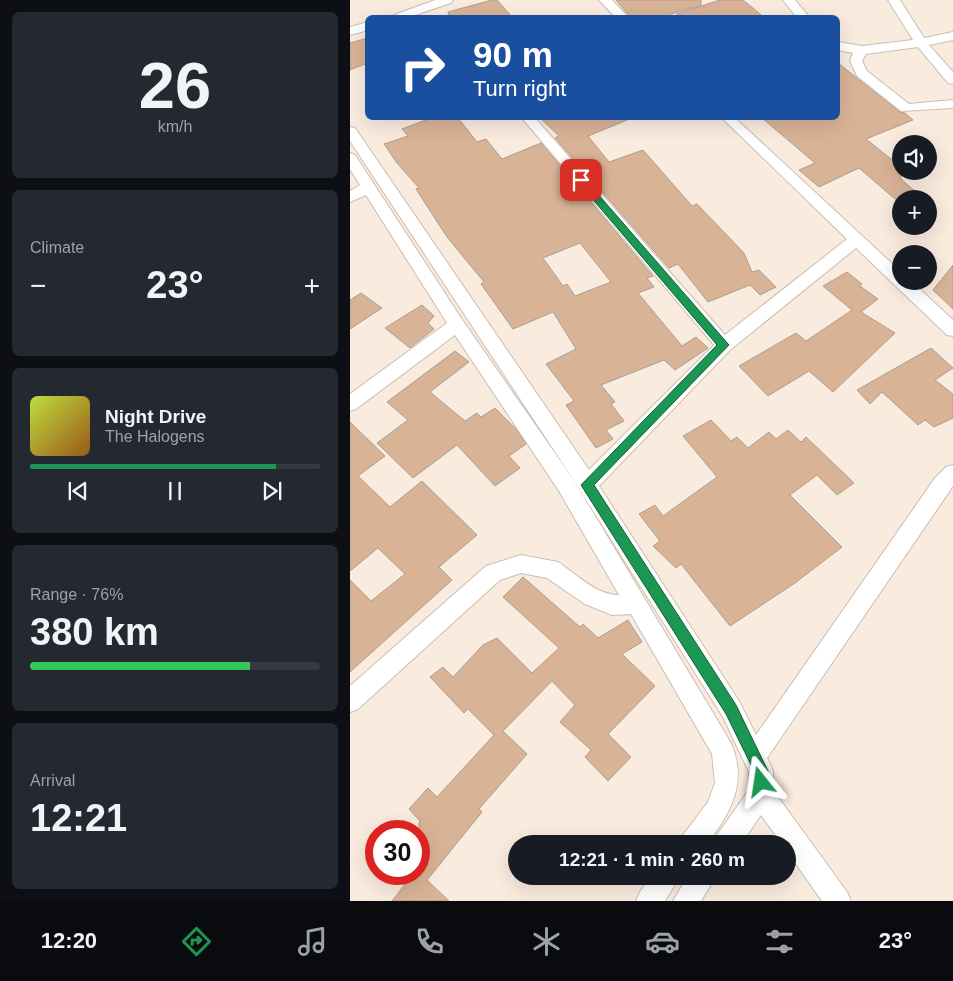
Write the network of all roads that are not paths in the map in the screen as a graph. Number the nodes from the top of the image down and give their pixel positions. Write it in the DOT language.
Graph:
graph roads {
  1 [pos="447,0"];
  2 [pos="604,0"];
  3 [pos="789,0"];
  4 [pos="894,0"];
  5 [pos="431,4"];
  6 [pos="400,15"];
  7 [pos="440,15"];
  8 [pos="620,15"];
  9 [pos="802,15"];
  10 [pos="365,27"];
  11 [pos="350,32"];
  12 [pos="953,36"];
  13 [pos="920,42"];
  14 [pos="840,47"];
  15 [pos="861,51"];
  16 [pos="953,80"];
  17 [pos="953,104"];
  18 [pos="530,120"];
  19 [pos="730,120"];
  20 [pos="350,131"];
  21 [pos="350,158"];
  22 [pos="368,187"];
  23 [pos="350,197"];
  24 [pos="856,240"];
  25 [pos="457,325"];
  26 [pos="953,330"];
  27 [pos="724,345"];
  28 [pos="350,404"];
  29 [pos="953,472"];
  30 [pos="587,485"];
  31 [pos="636,604"];
  32 [pos="350,701"];
  33 [pos="754,757"];
  34 [pos="761,794"];
  35 [pos="699,835"];
  36 [pos="732,835"];
  37 [pos="661,885"];
  38 [pos="698,885"];
  39 [pos="649,901"];
  40 [pos="686,901"];
  41 [pos="838,901"];
  1 -- 5 [label="street"];
  2 -- 8 [label="street"];
  3 -- 9 [label="street"];
  4 -- 13 [label="street"];
  5 -- 6 [label="street"];
  5 -- 7 [label="street"];
  10 -- 11 [label="street"];
  12 -- 13 [label="street"];
  13 -- 15 [label="street"];
  13 -- 16 [label="street"];
  14 -- 15 [label="street"];
  15 -- 17 [label="street"];
  18 -- 27 [label="street"];
  19 -- 24 [label="street"];
  20 -- 30 [label="street"];
  21 -- 22 [label="street"];
  22 -- 23 [label="street"];
  22 -- 25 [label="street"];
  24 -- 26 [label="street"];
  24 -- 27 [label="street"];
  25 -- 28 [label="street"];
  25 -- 31 [label="street"];
  27 -- 30 [label="street"];
  29 -- 33 [label="street"];
  30 -- 33 [label="street"];
  31 -- 32 [label="street"];
  31 -- 35 [label="street"];
  33 -- 34 [label="street"];
  34 -- 36 [label="street"];
  34 -- 41 [label="street"];
  37 -- 39 [label="street"];
  38 -- 40 [label="street"];
}
